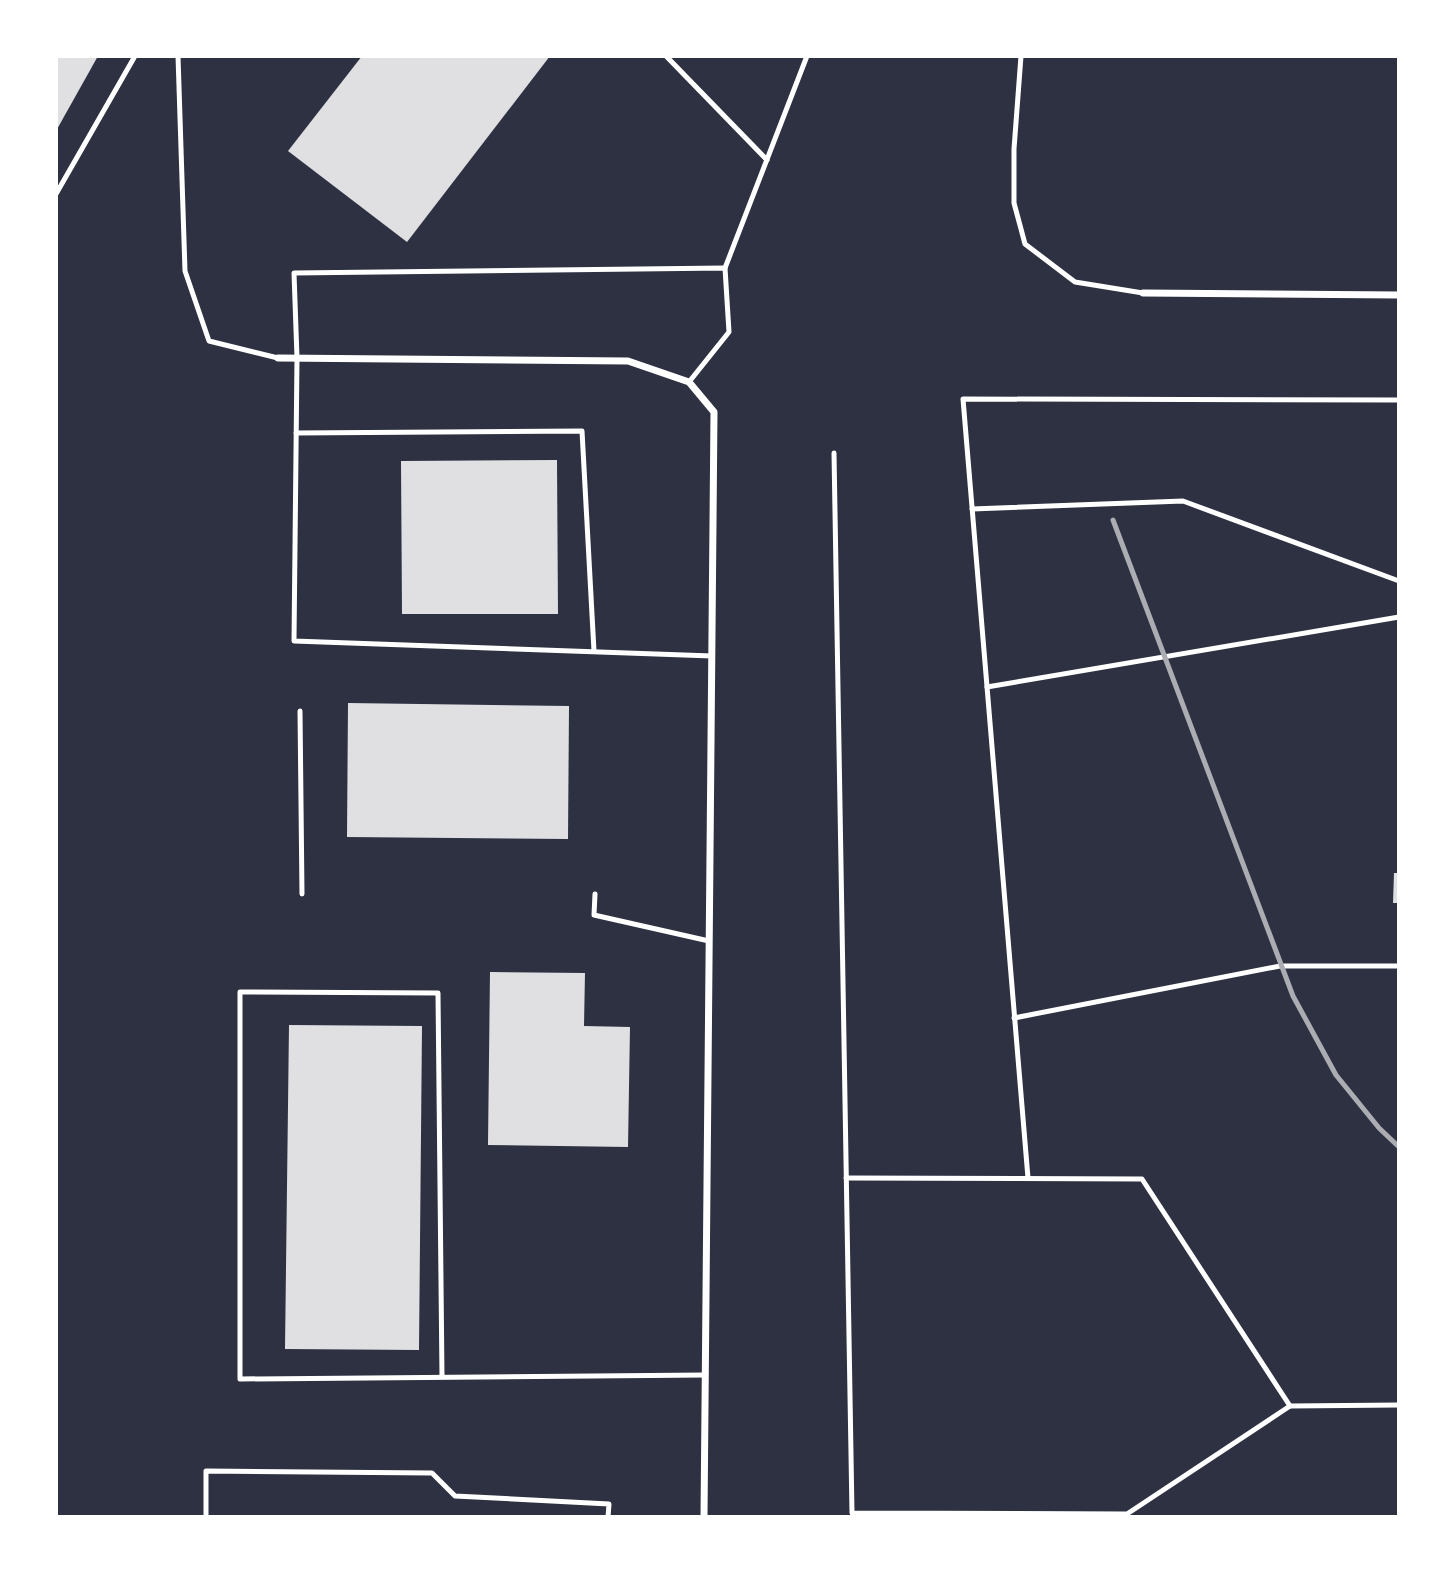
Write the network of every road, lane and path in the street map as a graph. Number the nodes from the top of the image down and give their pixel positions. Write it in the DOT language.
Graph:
graph roads {
  1 [pos="135,56"];
  2 [pos="178,56"];
  3 [pos="666,56"];
  4 [pos="807,56"];
  5 [pos="1021,56"];
  6 [pos="767,160"];
  7 [pos="56,194"];
  8 [pos="725,268"];
  9 [pos="1143,293"];
  10 [pos="1399,295"];
  11 [pos="278,358"];
  12 [pos="297,358"];
  13 [pos="689,382"];
  14 [pos="1399,400"];
  15 [pos="296,433"];
  16 [pos="834,453"];
  17 [pos="972,509"];
  18 [pos="1399,581"];
  19 [pos="1399,617"];
  20 [pos="594,651"];
  21 [pos="712,656"];
  22 [pos="987,687"];
  23 [pos="300,712"];
  24 [pos="302,894"];
  25 [pos="595,894"];
  26 [pos="709,941"];
  27 [pos="1399,966"];
  28 [pos="1014,1018"];
  29 [pos="846,1178"];
  30 [pos="1028,1178"];
  31 [pos="705,1374"];
  32 [pos="442,1377"];
  33 [pos="1399,1405"];
  34 [pos="1290,1406"];
  35 [pos="1128,1516"];
  36 [pos="206,1517"];
  37 [pos="608,1517"];
  38 [pos="704,1517"];
  1 -- 7 [label="lane"];
  2 -- 11 [label="lane"];
  3 -- 6 [label="lane"];
  4 -- 6 [label="lane"];
  5 -- 9 [label="lane"];
  6 -- 8 [label="lane"];
  8 -- 12 [label="lane"];
  8 -- 13 [label="lane"];
  9 -- 10 [label="street"];
  11 -- 12 [label="street"];
  12 -- 13 [label="street"];
  12 -- 15 [label="lane"];
  13 -- 21 [label="street"];
  14 -- 17 [label="lane"];
  15 -- 20 [label="lane"];
  15 -- 20 [label="lane"];
  16 -- 29 [label="lane"];
  17 -- 18 [label="lane"];
  17 -- 22 [label="lane"];
  19 -- 22 [label="lane"];
  20 -- 21 [label="lane"];
  21 -- 26 [label="street"];
  22 -- 28 [label="lane"];
  23 -- 24 [label="lane"];
  25 -- 26 [label="lane"];
  26 -- 31 [label="street"];
  27 -- 28 [label="lane"];
  28 -- 30 [label="lane"];
  29 -- 30 [label="lane"];
  29 -- 35 [label="lane"];
  30 -- 34 [label="lane"];
  31 -- 32 [label="lane"];
  31 -- 38 [label="street"];
  32 -- 32 [label="lane"];
  33 -- 34 [label="lane"];
  34 -- 35 [label="lane"];
  36 -- 37 [label="lane"];
}
